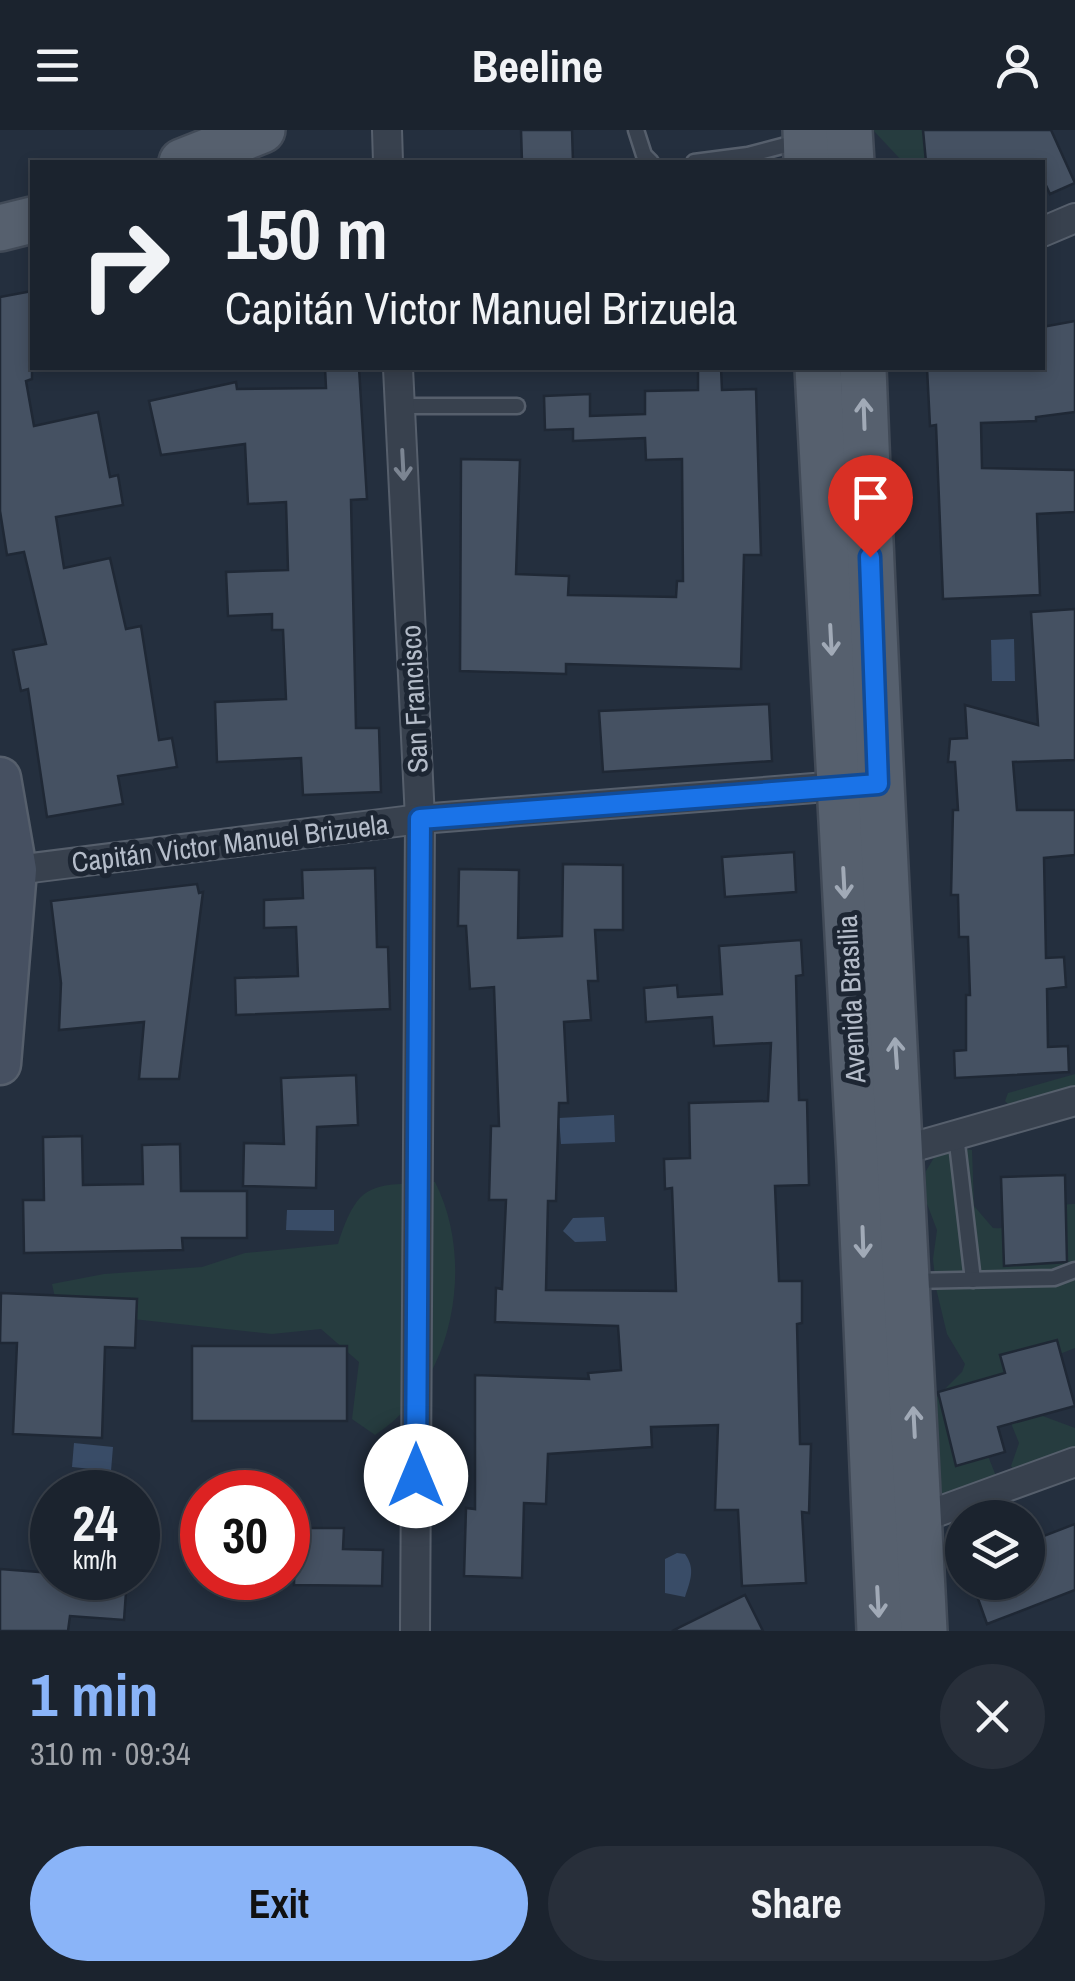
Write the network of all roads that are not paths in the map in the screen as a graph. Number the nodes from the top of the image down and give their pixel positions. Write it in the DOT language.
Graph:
graph roads {
  1 [pos="262,130"];
  2 [pos="387,130"];
  3 [pos="636,130"];
  4 [pos="817,141"];
  5 [pos="187,160"];
  6 [pos="388,160"];
  7 [pos="648,160"];
  8 [pos="712,160"];
  9 [pos="849,160"];
  10 [pos="1075,218"];
  11 [pos="30,220"];
  12 [pos="0,228"];
  13 [pos="1045,231"];
  14 [pos="398,370"];
  15 [pos="818,370"];
  16 [pos="863,370"];
  17 [pos="400,406"];
  18 [pos="517,406"];
  19 [pos="0,778"];
  20 [pos="858,785"];
  21 [pos="420,819"];
  22 [pos="8,871"];
  23 [pos="0,1064"];
  24 [pos="1075,1101"];
  25 [pos="956,1135"];
  26 [pos="881,1156"];
  27 [pos="1075,1270"];
  28 [pos="973,1280"];
  29 [pos="908,1281"];
  30 [pos="1075,1462"];
  31 [pos="918,1519"];
  32 [pos="875,1535"];
  33 [pos="416,1631"];
  34 [pos="880,1631"];
  35 [pos="924,1631"];
  1 -- 5 [label="main road"];
  2 -- 6 [label="street"];
  3 -- 7 [label="lane"];
  4 -- 8 [label="lane"];
  4 -- 9 [label="main road"];
  10 -- 13 [label="street"];
  11 -- 12 [label="main road"];
  14 -- 17 [label="street, San Francisco"];
  15 -- 20 [label="main road, Avenida Brasilia, one-way"];
  20 -- 16 [label="main road, Avenida Brasilia, one-way"];
  17 -- 18 [label="lane"];
  17 -- 21 [label="street, San Francisco, one-way"];
  19 -- 22 [label="street"];
  20 -- 21 [label="street, Capitán Victor Manuel Brizuela"];
  20 -- 26 [label="main road, Avenida Brasilia"];
  21 -- 22 [label="street, Capitán Victor Manuel Brizuela"];
  21 -- 33 [label="street, San Francisco"];
  22 -- 23 [label="street"];
  24 -- 25 [label="street"];
  25 -- 26 [label="street"];
  25 -- 28 [label="lane"];
  26 -- 29 [label="main road, Avenida Brasilia"];
  26 -- 32 [label="main road, Avenida Brasilia, one-way"];
  27 -- 28 [label="lane"];
  28 -- 29 [label="lane"];
  31 -- 29 [label="main road, Avenida Brasilia, one-way"];
  30 -- 31 [label="street"];
  31 -- 32 [label="street"];
  31 -- 35 [label="main road, Avenida Brasilia"];
  32 -- 34 [label="main road, Avenida Brasilia, one-way"];
}
